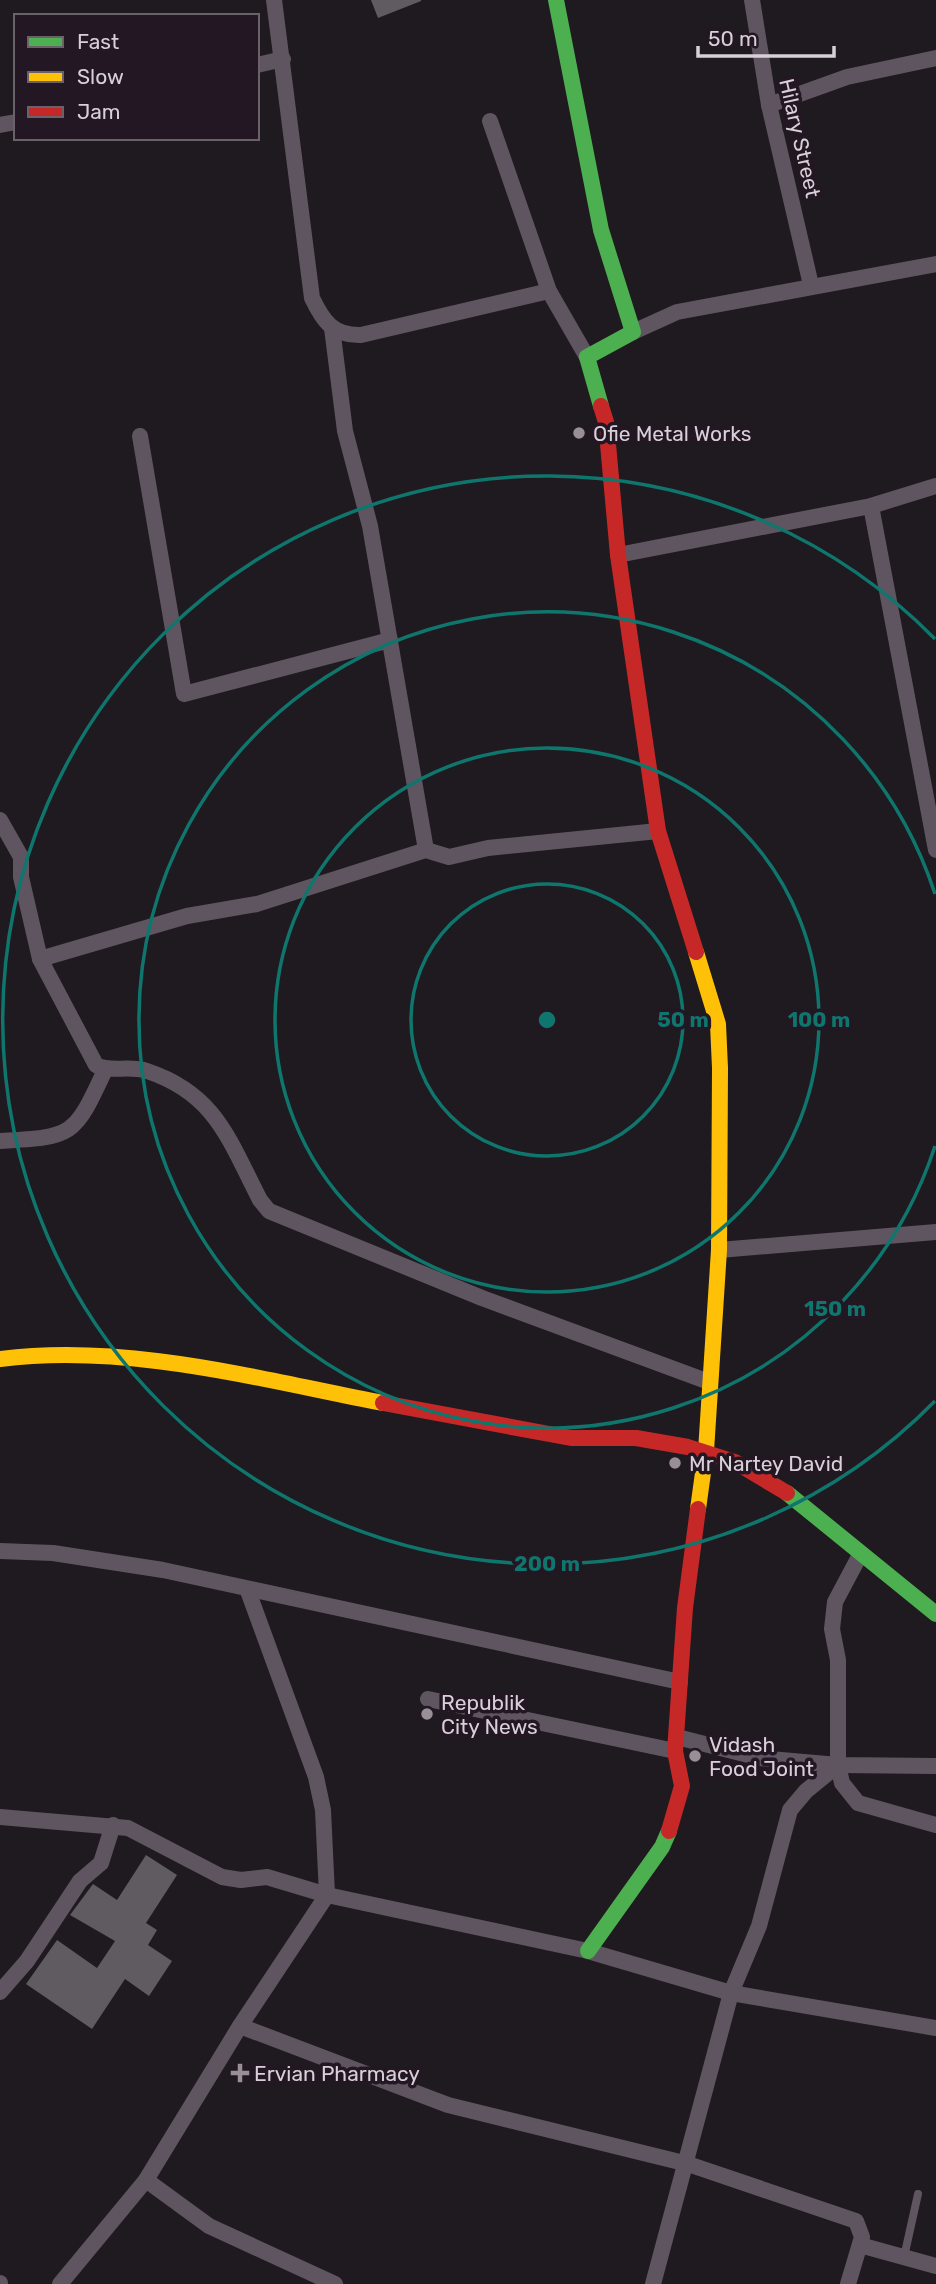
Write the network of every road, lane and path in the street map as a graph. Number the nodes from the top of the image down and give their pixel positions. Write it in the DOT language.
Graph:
graph roads {
  1 [pos="274,0"];
  2 [pos="556,0"];
  3 [pos="752,0"];
  4 [pos="936,58"];
  5 [pos="283,59"];
  6 [pos="259,65"];
  7 [pos="769,105"];
  8 [pos="490,121"];
  9 [pos="936,264"];
  10 [pos="811,285"];
  11 [pos="549,291"];
  12 [pos="332,328"];
  13 [pos="633,332"];
  14 [pos="587,357"];
  15 [pos="140,436"];
  16 [pos="936,486"];
  17 [pos="871,506"];
  18 [pos="618,555"];
  19 [pos="390,640"];
  20 [pos="0,820"];
  21 [pos="658,831"];
  22 [pos="426,850"];
  23 [pos="936,850"];
  24 [pos="40,960"];
  25 [pos="105,1070"];
  26 [pos="0,1141"];
  27 [pos="936,1233"];
  28 [pos="719,1250"];
  29 [pos="0,1359"];
  30 [pos="709,1382"];
  31 [pos="706,1451"];
  32 [pos="0,1551"];
  33 [pos="860,1555"];
  34 [pos="248,1591"];
  35 [pos="936,1614"];
  36 [pos="680,1682"];
  37 [pos="428,1699"];
  38 [pos="676,1744"];
  39 [pos="838,1765"];
  40 [pos="936,1766"];
  41 [pos="0,1817"];
  42 [pos="113,1825"];
  43 [pos="936,1825"];
  44 [pos="327,1895"];
  45 [pos="588,1951"];
  46 [pos="0,1992"];
  47 [pos="731,1993"];
  48 [pos="240,2026"];
  49 [pos="936,2028"];
  50 [pos="688,2164"];
  51 [pos="146,2180"];
  52 [pos="918,2194"];
  53 [pos="860,2245"];
  54 [pos="904,2257"];
  55 [pos="936,2266"];
  56 [pos="313,2280"];
  57 [pos="60,2284"];
  58 [pos="335,2284"];
  59 [pos="653,2284"];
  60 [pos="848,2284"];
  1 -- 5 [label="street"];
  2 -- 13 [label="street"];
  3 -- 7 [label="street, Hilary Street"];
  4 -- 7 [label="street"];
  5 -- 6 [label="street"];
  5 -- 12 [label="street"];
  7 -- 10 [label="street, Hilary Street"];
  8 -- 11 [label="street"];
  9 -- 10 [label="street"];
  10 -- 13 [label="street"];
  11 -- 12 [label="street"];
  11 -- 14 [label="street"];
  12 -- 19 [label="street"];
  13 -- 14 [label="street"];
  14 -- 18 [label="street"];
  15 -- 19 [label="street"];
  16 -- 17 [label="street"];
  17 -- 18 [label="street"];
  17 -- 23 [label="street"];
  18 -- 21 [label="street"];
  19 -- 22 [label="street"];
  20 -- 24 [label="street"];
  21 -- 22 [label="street"];
  21 -- 28 [label="street"];
  22 -- 24 [label="street"];
  24 -- 25 [label="street"];
  25 -- 26 [label="street"];
  25 -- 30 [label="street"];
  27 -- 28 [label="street"];
  28 -- 30 [label="street"];
  29 -- 31 [label="street"];
  30 -- 31 [label="street"];
  31 -- 33 [label="street"];
  31 -- 36 [label="street"];
  32 -- 34 [label="street"];
  33 -- 35 [label="street"];
  33 -- 39 [label="street"];
  34 -- 36 [label="street"];
  34 -- 44 [label="street"];
  36 -- 38 [label="street"];
  37 -- 38 [label="street"];
  38 -- 39 [label="street"];
  38 -- 45 [label="street"];
  39 -- 40 [label="street"];
  39 -- 43 [label="street"];
  39 -- 47 [label="street"];
  41 -- 42 [label="street"];
  42 -- 44 [label="street"];
  42 -- 46 [label="street"];
  44 -- 45 [label="street"];
  44 -- 48 [label="street"];
  45 -- 47 [label="street"];
  47 -- 49 [label="street"];
  47 -- 50 [label="street"];
  48 -- 50 [label="street"];
  48 -- 51 [label="street"];
  50 -- 53 [label="street"];
  50 -- 59 [label="street"];
  51 -- 56 [label="street"];
  51 -- 57 [label="street"];
  52 -- 54 [label="lane"];
  53 -- 54 [label="street"];
  53 -- 60 [label="street"];
  54 -- 55 [label="street"];
  56 -- 58 [label="street"];
}
